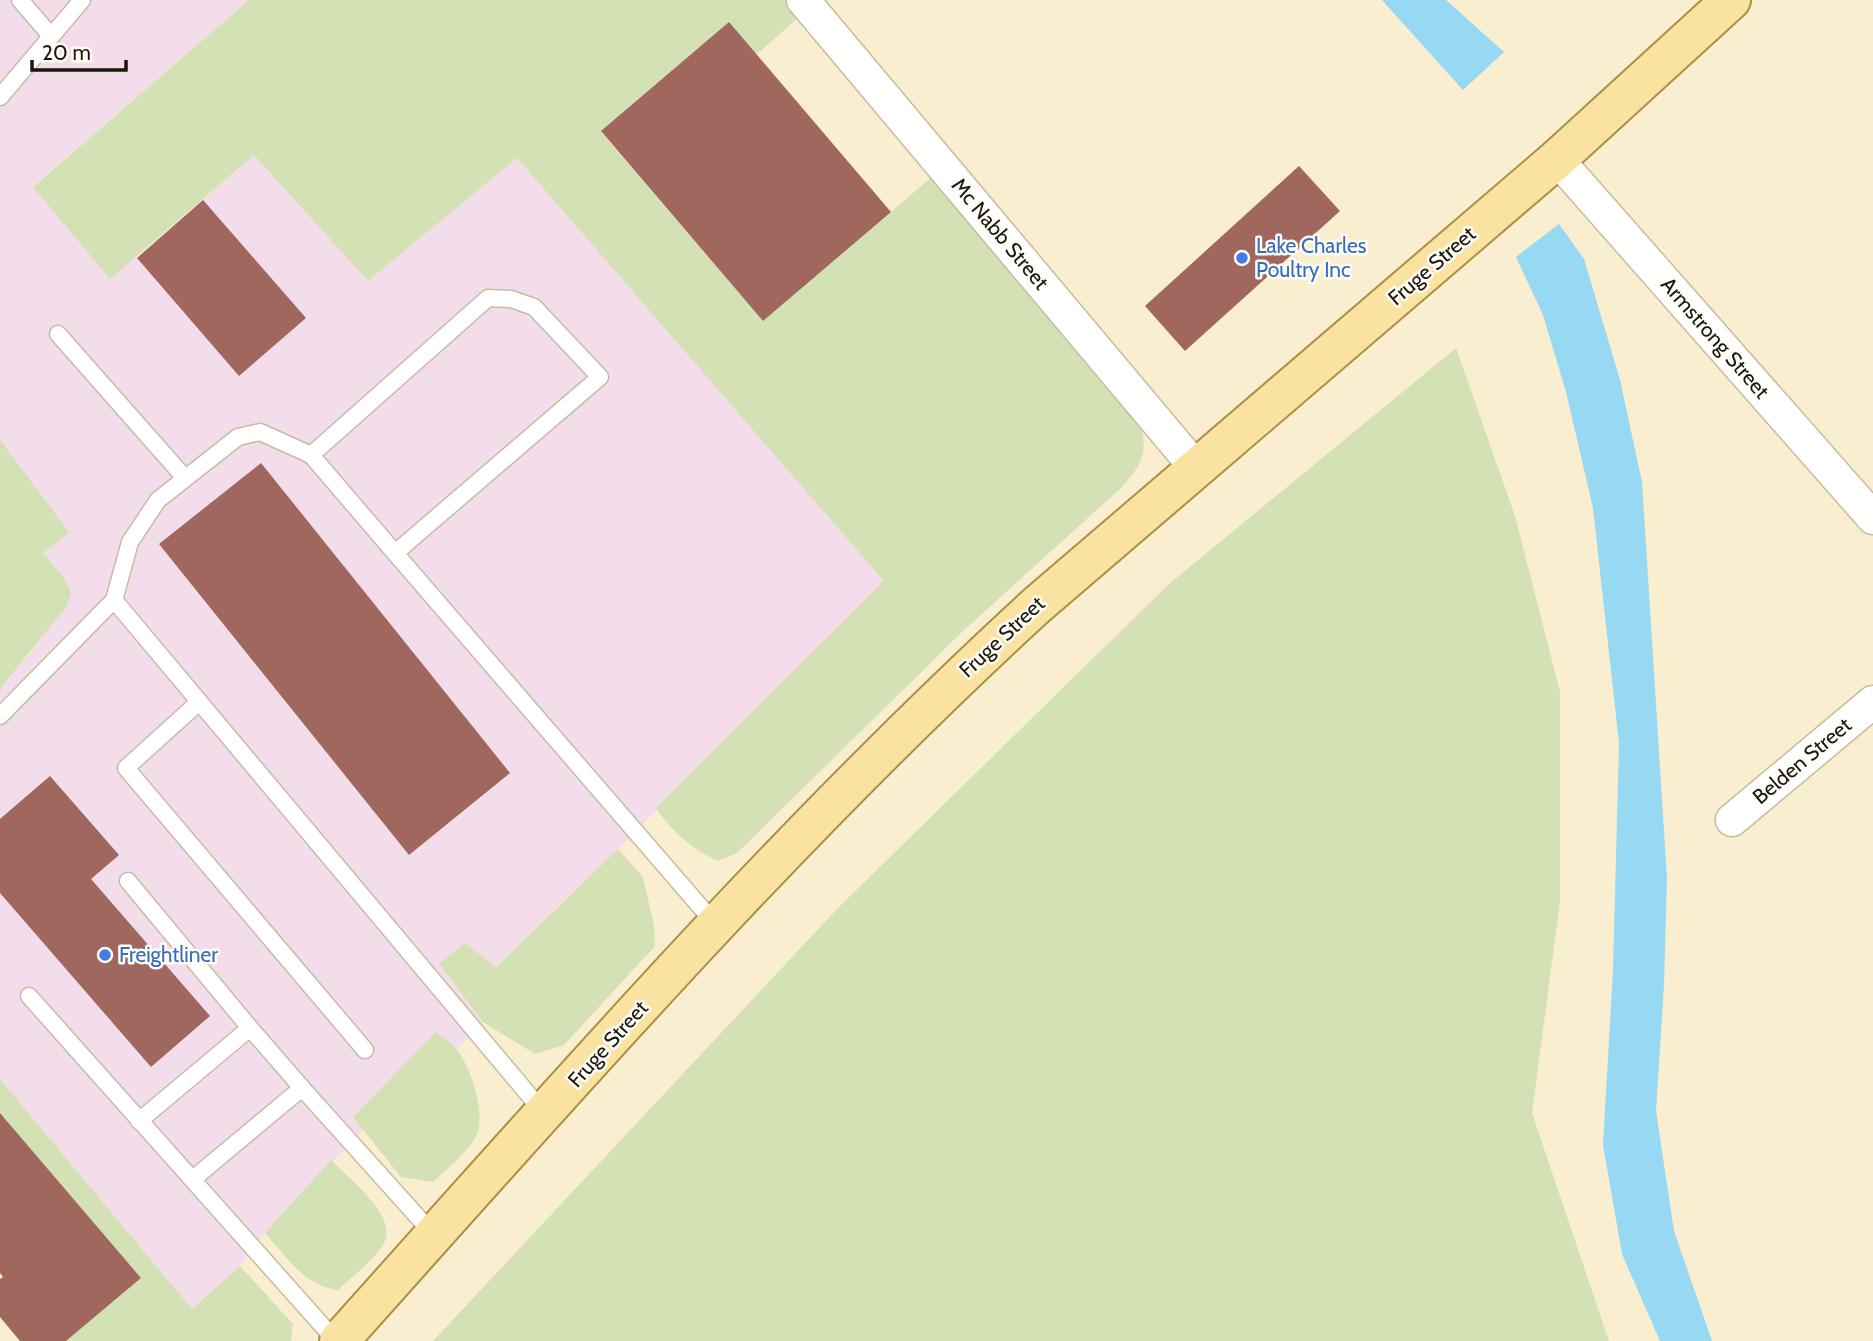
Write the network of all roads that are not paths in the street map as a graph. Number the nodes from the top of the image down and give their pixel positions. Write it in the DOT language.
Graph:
graph roads {
  1 [pos="20,0"];
  2 [pos="82,0"];
  3 [pos="803,0"];
  4 [pos="1731,0"];
  5 [pos="51,36"];
  6 [pos="0,97"];
  7 [pos="1557,159"];
  8 [pos="58,334"];
  9 [pos="311,455"];
  10 [pos="1196,468"];
  11 [pos="185,478"];
  12 [pos="1873,518"];
  13 [pos="395,553"];
  14 [pos="114,600"];
  15 [pos="200,702"];
  16 [pos="1873,702"];
  17 [pos="0,716"];
  18 [pos="1732,820"];
  19 [pos="128,881"];
  20 [pos="717,926"];
  21 [pos="29,996"];
  22 [pos="250,1028"];
  23 [pos="365,1050"];
  24 [pos="302,1088"];
  25 [pos="545,1114"];
  26 [pos="139,1121"];
  27 [pos="193,1180"];
  28 [pos="434,1235"];
  29 [pos="337,1341"];
  1 -- 5 [label="lane"];
  2 -- 5 [label="lane"];
  3 -- 10 [label="street, Mc Nabb Street"];
  4 -- 7 [label="main road, Fruge Street"];
  5 -- 6 [label="lane"];
  7 -- 10 [label="main road, Fruge Street"];
  7 -- 12 [label="street, Armstrong Street"];
  8 -- 11 [label="lane"];
  9 -- 11 [label="lane"];
  9 -- 13 [label="lane"];
  9 -- 13 [label="lane"];
  10 -- 20 [label="main road, Fruge Street"];
  11 -- 14 [label="lane"];
  13 -- 20 [label="lane"];
  14 -- 15 [label="lane"];
  14 -- 17 [label="lane"];
  15 -- 23 [label="lane"];
  15 -- 25 [label="lane"];
  16 -- 18 [label="street, Belden Street"];
  19 -- 22 [label="lane"];
  20 -- 25 [label="main road, Fruge Street"];
  21 -- 26 [label="lane"];
  22 -- 24 [label="lane"];
  22 -- 26 [label="lane"];
  24 -- 27 [label="lane"];
  24 -- 28 [label="lane"];
  25 -- 28 [label="main road, Fruge Street"];
  26 -- 27 [label="lane"];
  27 -- 29 [label="lane"];
  28 -- 29 [label="main road, Fruge Street"];
}
